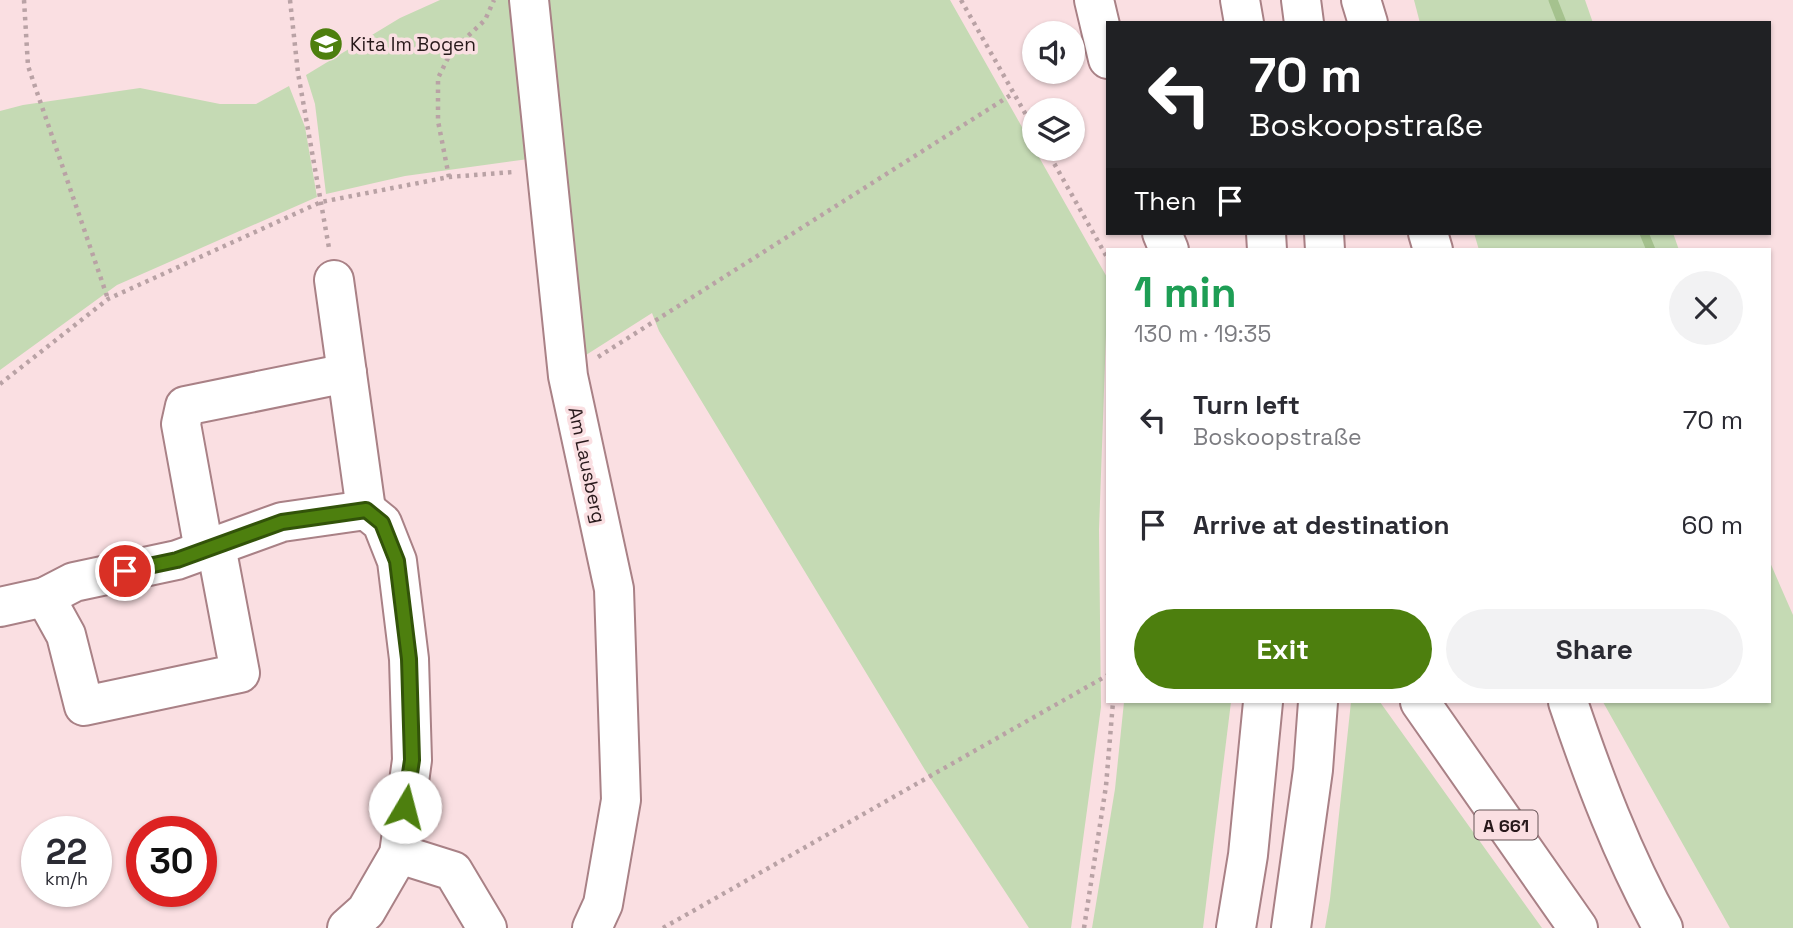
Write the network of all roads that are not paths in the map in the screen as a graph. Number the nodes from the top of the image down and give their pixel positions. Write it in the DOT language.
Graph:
graph roads {
  1 [pos="529,0"];
  2 [pos="1094,0"];
  3 [pos="1240,0"];
  4 [pos="1301,0"];
  5 [pos="1362,0"];
  6 [pos="1244,21"];
  7 [pos="1304,21"];
  8 [pos="1367,21"];
  9 [pos="1106,51"];
  10 [pos="334,280"];
  11 [pos="347,373"];
  12 [pos="366,510"];
  13 [pos="210,548"];
  14 [pos="45,597"];
  15 [pos="0,607"];
  16 [pos="1263,703"];
  17 [pos="1318,703"];
  18 [pos="1568,703"];
  19 [pos="1427,712"];
  20 [pos="399,855"];
  21 [pos="347,928"];
  22 [pos="487,928"];
  23 [pos="592,928"];
  24 [pos="1236,928"];
  25 [pos="1291,928"];
  26 [pos="1578,928"];
  27 [pos="1663,928"];
  1 -- 23 [label="main road, Am Lausberg"];
  2 -- 9 [label="main road"];
  3 -- 6 [label="main road"];
  4 -- 7 [label="main road"];
  5 -- 8 [label="main road"];
  10 -- 11 [label="main road"];
  11 -- 12 [label="main road"];
  11 -- 13 [label="main road"];
  12 -- 13 [label="main road"];
  12 -- 20 [label="main road"];
  13 -- 14 [label="main road"];
  13 -- 14 [label="main road"];
  14 -- 15 [label="main road"];
  16 -- 24 [label="main road"];
  17 -- 25 [label="main road"];
  18 -- 27 [label="main road"];
  19 -- 26 [label="main road, A 661"];
  20 -- 21 [label="main road"];
  20 -- 22 [label="main road"];
}
